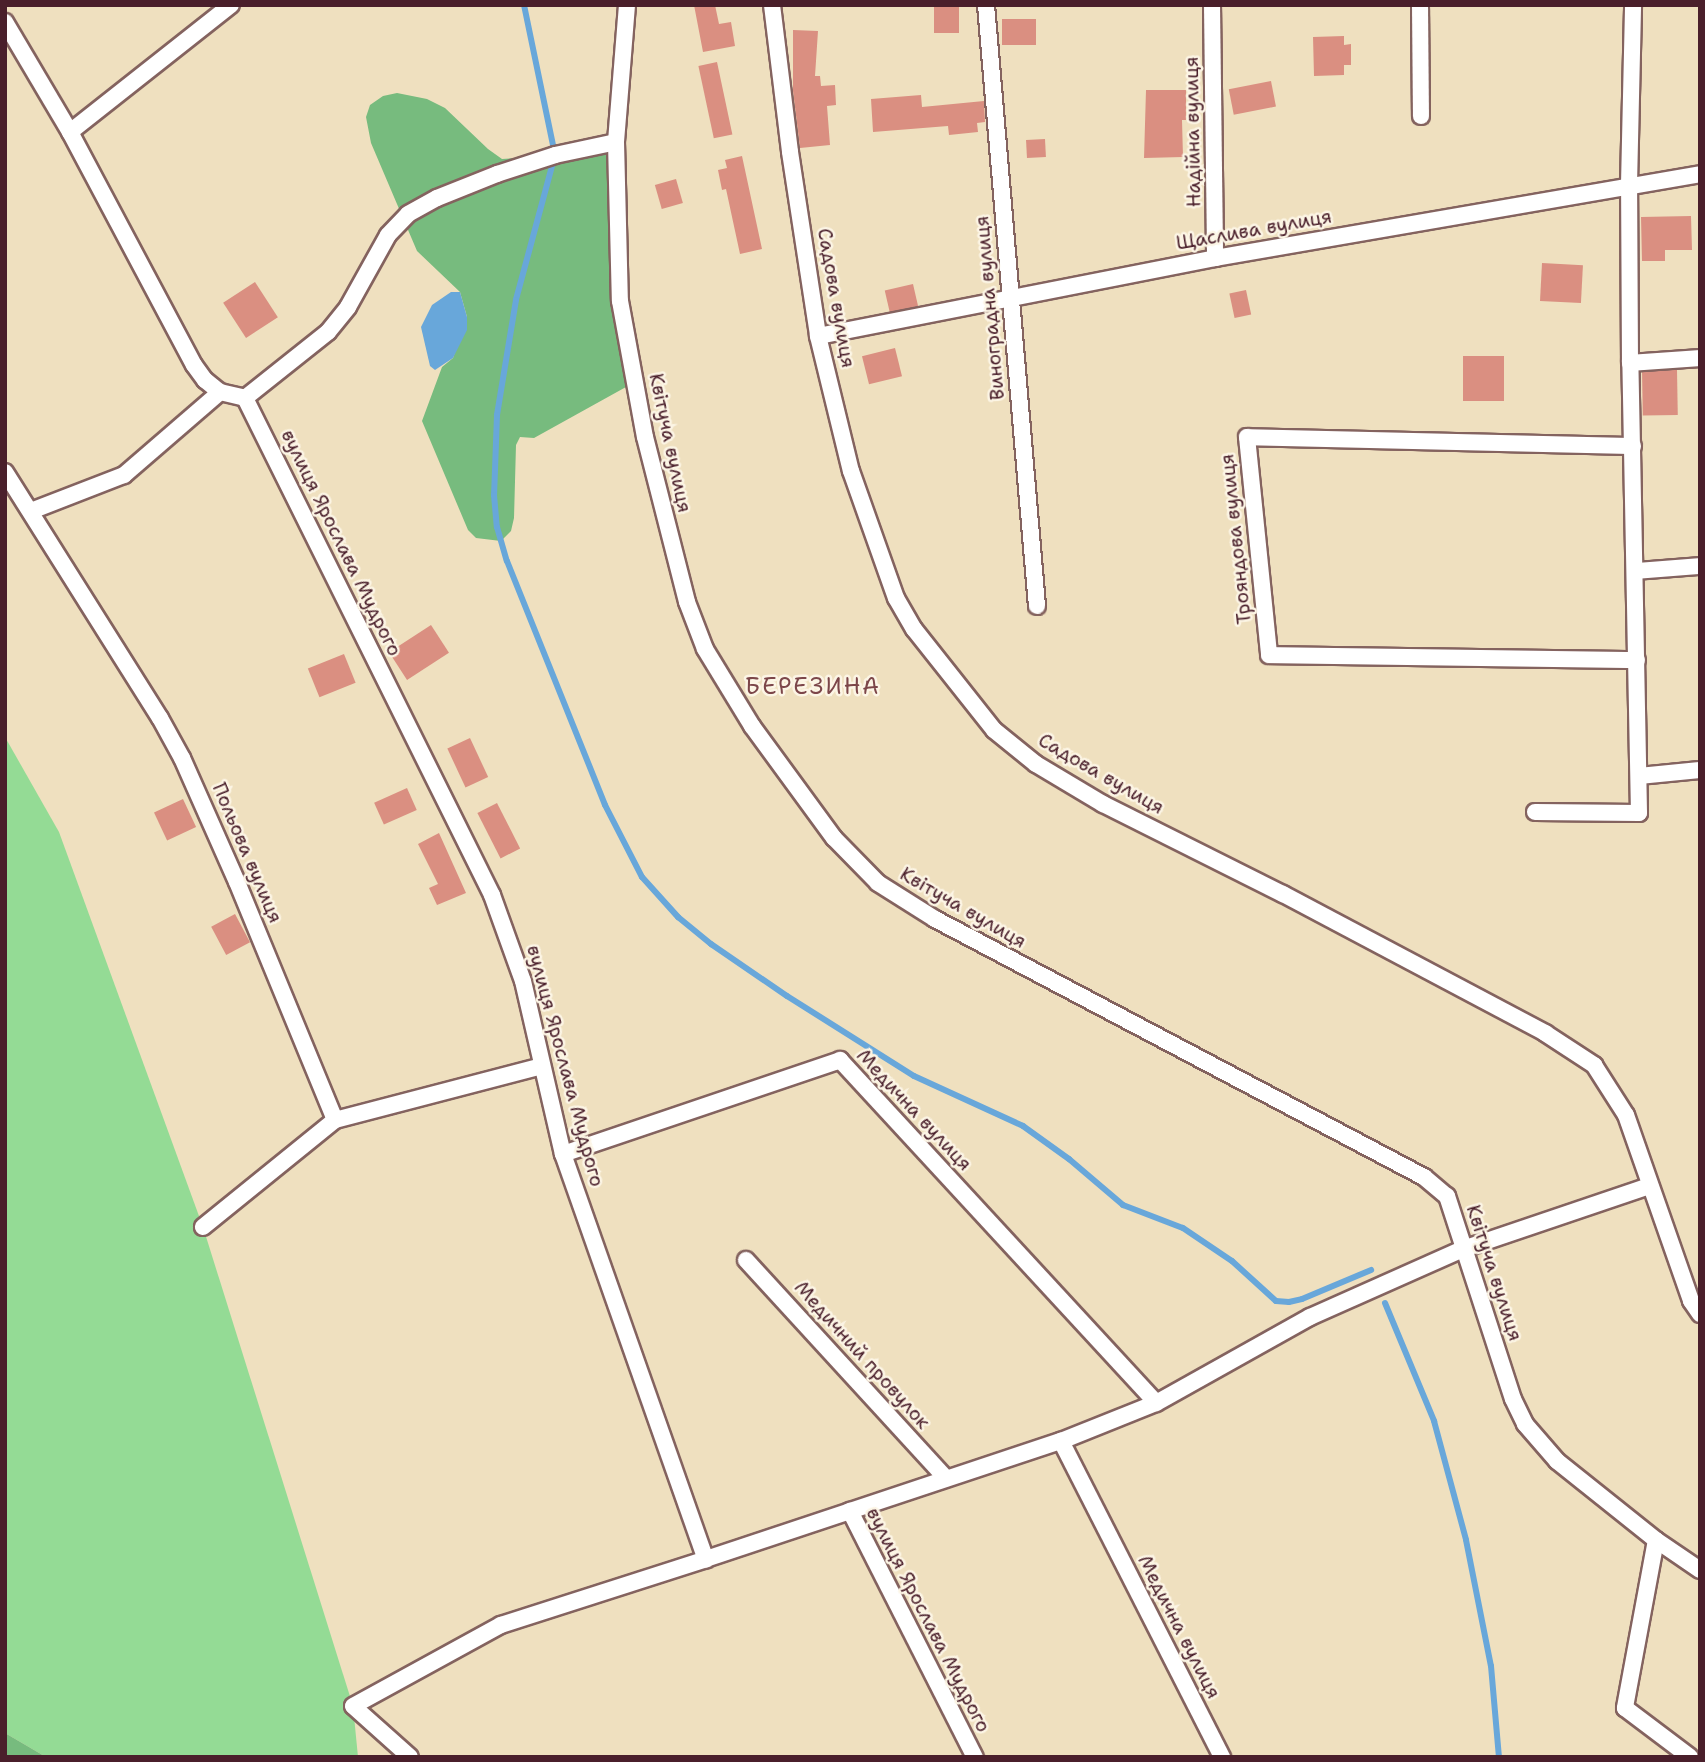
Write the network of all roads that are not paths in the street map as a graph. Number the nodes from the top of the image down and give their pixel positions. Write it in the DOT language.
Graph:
graph roads {
  1 [pos="231,5"];
  2 [pos="627,5"];
  3 [pos="772,5"];
  4 [pos="986,5"];
  5 [pos="1212,5"];
  6 [pos="1420,5"];
  7 [pos="1633,5"];
  8 [pos="5,22"];
  9 [pos="1421,116"];
  10 [pos="70,132"];
  11 [pos="616,142"];
  12 [pos="1700,174"];
  13 [pos="1629,185"];
  14 [pos="1215,258"];
  15 [pos="1010,298"];
  16 [pos="818,336"];
  17 [pos="1700,358"];
  18 [pos="1630,363"];
  19 [pos="220,392"];
  20 [pos="245,398"];
  21 [pos="1633,446"];
  22 [pos="5,472"];
  23 [pos="30,511"];
  24 [pos="1700,566"];
  25 [pos="1636,571"];
  26 [pos="1037,606"];
  27 [pos="1637,660"];
  28 [pos="1700,770"];
  29 [pos="1639,776"];
  30 [pos="1535,813"];
  31 [pos="542,1066"];
  32 [pos="335,1120"];
  33 [pos="563,1154"];
  34 [pos="1649,1186"];
  35 [pos="203,1227"];
  36 [pos="1463,1249"];
  37 [pos="746,1260"];
  38 [pos="1700,1314"];
  39 [pos="1156,1403"];
  40 [pos="1060,1441"];
  41 [pos="946,1478"];
  42 [pos="850,1510"];
  43 [pos="1656,1540"];
  44 [pos="706,1559"];
  45 [pos="1700,1570"];
  46 [pos="410,1757"];
  47 [pos="975,1757"];
  48 [pos="1222,1757"];
  49 [pos="1690,1757"];
  1 -- 10 [label="street"];
  2 -- 11 [label="street, Квітуча вулиця"];
  3 -- 16 [label="street, Садова вулиця"];
  4 -- 15 [label="street, Виноградна вулиця"];
  5 -- 14 [label="street, Надійна вулиця"];
  6 -- 9 [label="street"];
  7 -- 13 [label="street"];
  8 -- 10 [label="street"];
  10 -- 19 [label="street"];
  11 -- 20 [label="street"];
  11 -- 36 [label="street, Квітуча вулиця"];
  12 -- 13 [label="street, Щаслива вулиця"];
  13 -- 14 [label="street, Щаслива вулиця"];
  13 -- 18 [label="street"];
  14 -- 15 [label="street, Щаслива вулиця"];
  15 -- 16 [label="street, Щаслива вулиця"];
  15 -- 26 [label="street, Виноградна вулиця"];
  16 -- 34 [label="street, Садова вулиця"];
  17 -- 18 [label="street"];
  18 -- 21 [label="street"];
  19 -- 20 [label="street"];
  19 -- 23 [label="street"];
  20 -- 31 [label="street, вулиця Ярослава Мудрого"];
  21 -- 25 [label="street"];
  21 -- 27 [label="street, Трояндова вулиця"];
  22 -- 23 [label="street, Польова вулиця"];
  23 -- 32 [label="street, Польова вулиця"];
  24 -- 25 [label="street"];
  25 -- 27 [label="street"];
  27 -- 29 [label="street"];
  28 -- 29 [label="street"];
  29 -- 30 [label="street"];
  31 -- 32 [label="street"];
  31 -- 33 [label="street, вулиця Ярослава Мудрого"];
  32 -- 35 [label="street"];
  33 -- 39 [label="street, Медична вулиця"];
  33 -- 44 [label="street, вулиця Ярослава Мудрого"];
  34 -- 36 [label="street"];
  34 -- 38 [label="street, Садова вулиця"];
  36 -- 39 [label="street"];
  36 -- 43 [label="street, Квітуча вулиця"];
  37 -- 41 [label="street, Медичний провулок"];
  39 -- 40 [label="street"];
  40 -- 41 [label="street"];
  40 -- 48 [label="street, Медична вулиця"];
  41 -- 42 [label="street"];
  42 -- 44 [label="street, вулиця Ярослава Мудрого"];
  42 -- 47 [label="street, вулиця Ярослава Мудрого"];
  43 -- 45 [label="street, Квітуча вулиця"];
  43 -- 49 [label="street"];
  44 -- 46 [label="street"];
}
